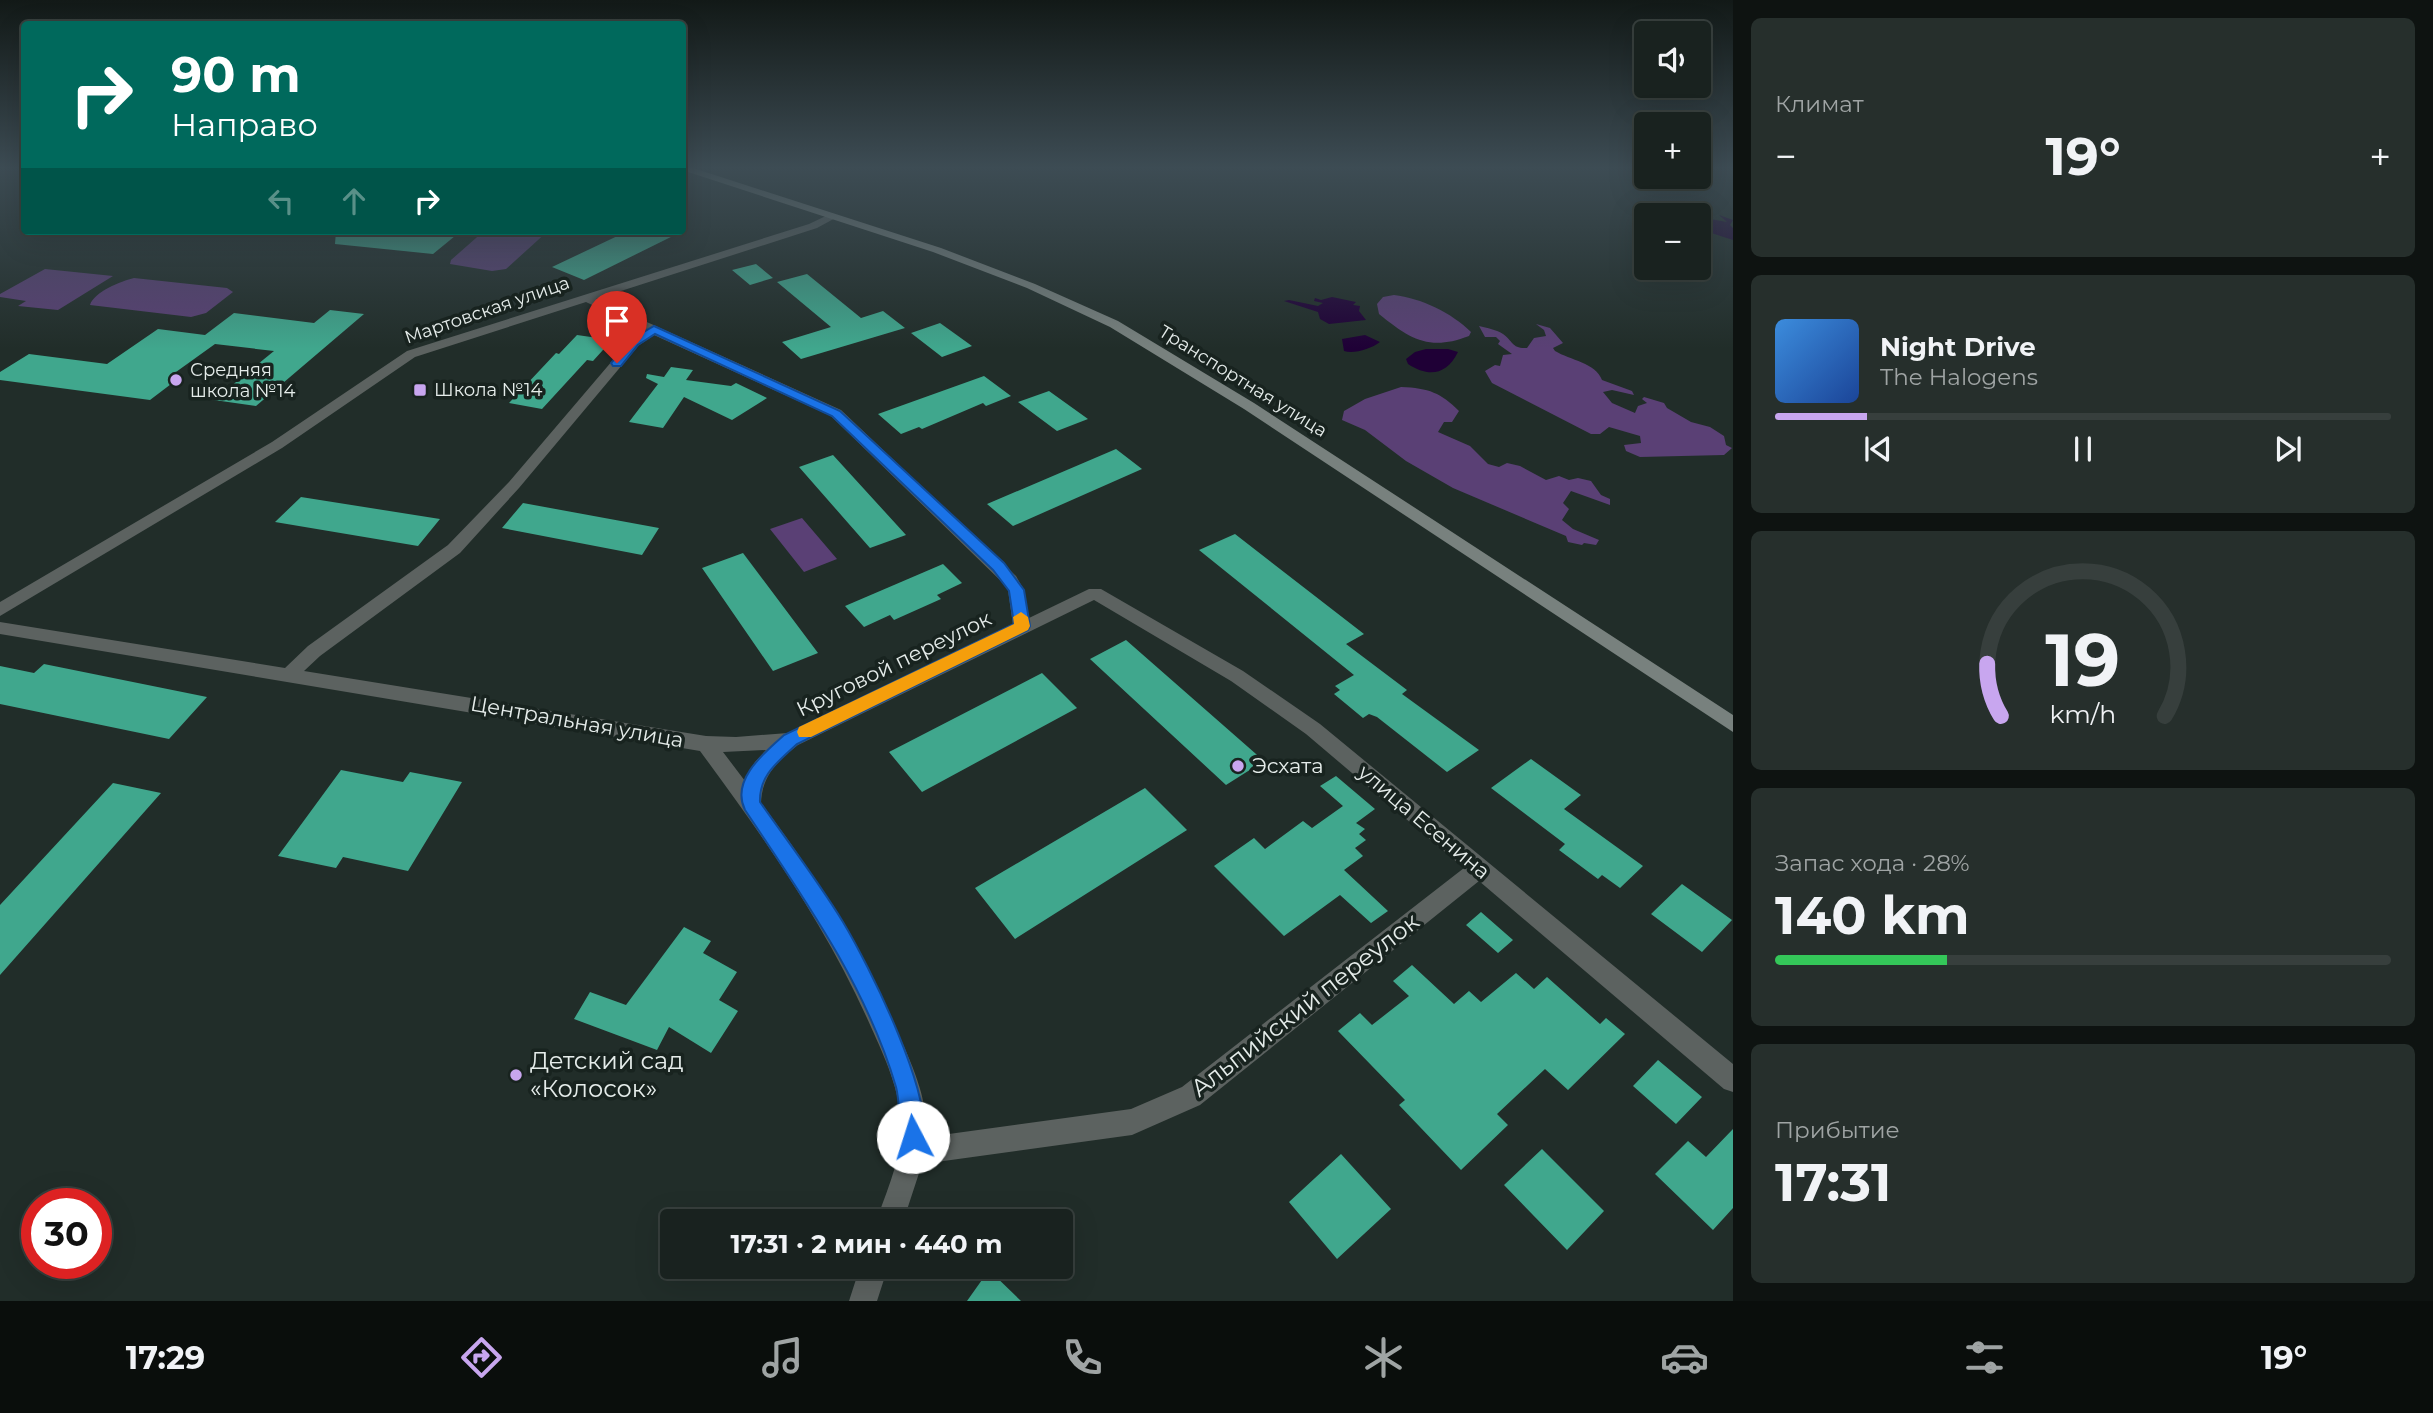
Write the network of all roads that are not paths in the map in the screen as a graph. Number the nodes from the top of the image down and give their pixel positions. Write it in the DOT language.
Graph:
graph roads {
  1 [pos="808,228"];
  2 [pos="867,228"];
  3 [pos="586,297"];
  4 [pos="654,329"];
  5 [pos="1095,593"];
  6 [pos="0,610"];
  7 [pos="1022,626"];
  8 [pos="0,628"];
  9 [pos="291,673"];
  10 [pos="1733,725"];
  11 [pos="790,740"];
  12 [pos="706,744"];
  13 [pos="751,804"];
  14 [pos="1479,868"];
  15 [pos="1733,1080"];
  16 [pos="913,1152"];
  17 [pos="893,1209"];
  18 [pos="870,1279"];
  19 [pos="863,1301"];
  1 -- 3 [label="street, Мартовская улица"];
  2 -- 10 [label="street, Транспортная улица"];
  3 -- 4 [label="street"];
  3 -- 6 [label="street, Мартовская улица"];
  4 -- 7 [label="street"];
  4 -- 9 [label="street"];
  5 -- 7 [label="street, Круговой переулок"];
  5 -- 14 [label="street, улица Есенина"];
  7 -- 11 [label="street, Круговой переулок"];
  8 -- 9 [label="street, Центральная улица"];
  9 -- 12 [label="street, Центральная улица"];
  11 -- 12 [label="street, Круговой переулок"];
  11 -- 13 [label="street"];
  12 -- 13 [label="street, Центральная улица"];
  13 -- 16 [label="street, Центральная улица"];
  14 -- 15 [label="street, улица Есенина"];
  14 -- 16 [label="street, Альпийский переулок"];
  16 -- 17 [label="street, Центральная улица"];
  18 -- 19 [label="street"];
}
